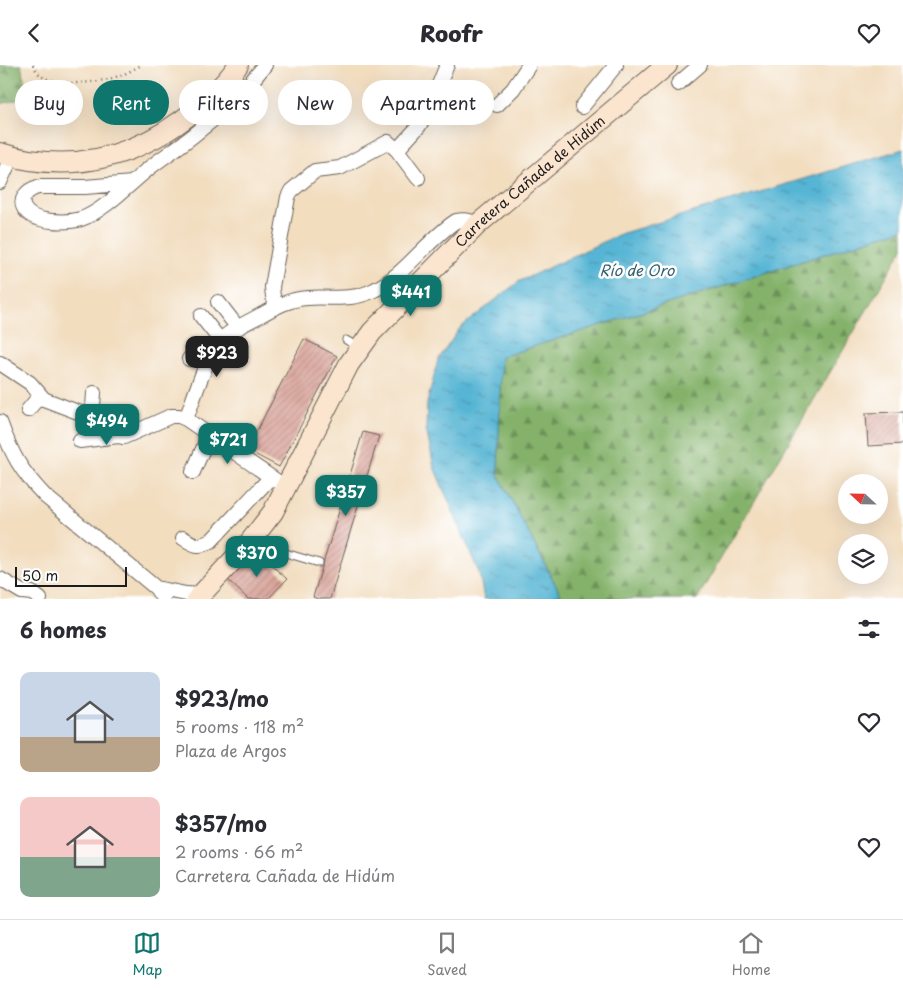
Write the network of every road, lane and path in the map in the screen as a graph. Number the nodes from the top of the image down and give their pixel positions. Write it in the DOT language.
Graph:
graph roads {
  1 [pos="32,65"];
  2 [pos="142,65"];
  3 [pos="238,65"];
  4 [pos="264,65"];
  5 [pos="447,65"];
  6 [pos="529,65"];
  7 [pos="616,65"];
  8 [pos="667,65"];
  9 [pos="700,65"];
  10 [pos="678,84"];
  11 [pos="497,105"];
  12 [pos="582,107"];
  13 [pos="148,141"];
  14 [pos="397,149"];
  15 [pos="6,155"];
  16 [pos="158,161"];
  17 [pos="418,179"];
  18 [pos="0,180"];
  19 [pos="132,183"];
  20 [pos="478,224"];
  21 [pos="218,302"];
  22 [pos="277,306"];
  23 [pos="201,316"];
  24 [pos="238,328"];
  25 [pos="220,341"];
  26 [pos="211,356"];
  27 [pos="189,359"];
  28 [pos="0,363"];
  29 [pos="94,393"];
  30 [pos="44,399"];
  31 [pos="28,410"];
  32 [pos="92,419"];
  33 [pos="186,419"];
  34 [pos="0,422"];
  35 [pos="209,435"];
  36 [pos="118,436"];
  37 [pos="80,441"];
  38 [pos="193,472"];
  39 [pos="279,483"];
  40 [pos="182,538"];
  41 [pos="249,543"];
  42 [pos="319,563"];
  43 [pos="0,579"];
  44 [pos="159,593"];
  45 [pos="21,595"];
  46 [pos="199,597"];
  47 [pos="40,599"];
  1 -- 2 [label="path"];
  3 -- 13 [label="street"];
  4 -- 16 [label="street"];
  5 -- 14 [label="street"];
  6 -- 11 [label="street"];
  7 -- 12 [label="street"];
  8 -- 20 [label="street, Carretera Cañada de Hidúm"];
  9 -- 10 [label="street"];
  13 -- 15 [label="street"];
  13 -- 16 [label="street"];
  14 -- 17 [label="street"];
  14 -- 22 [label="street"];
  15 -- 18 [label="street"];
  16 -- 19 [label="street"];
  19 -- 19 [label="street"];
  20 -- 22 [label="street"];
  20 -- 39 [label="street, Carretera Cañada de Hidúm"];
  21 -- 24 [label="street"];
  22 -- 24 [label="street"];
  23 -- 25 [label="street"];
  24 -- 25 [label="street"];
  25 -- 26 [label="street"];
  26 -- 27 [label="street"];
  26 -- 33 [label="street"];
  28 -- 30 [label="street"];
  29 -- 32 [label="street"];
  30 -- 31 [label="street"];
  30 -- 32 [label="street"];
  32 -- 36 [label="street"];
  33 -- 35 [label="street"];
  33 -- 36 [label="street"];
  34 -- 44 [label="street"];
  35 -- 38 [label="street"];
  35 -- 39 [label="street"];
  36 -- 37 [label="street"];
  39 -- 40 [label="street"];
  39 -- 41 [label="street, Carretera Cañada de Hidúm"];
  41 -- 42 [label="lane"];
  41 -- 46 [label="street, Carretera Cañada de Hidúm"];
  43 -- 45 [label="street"];
  44 -- 46 [label="street"];
  45 -- 47 [label="street"];
}
